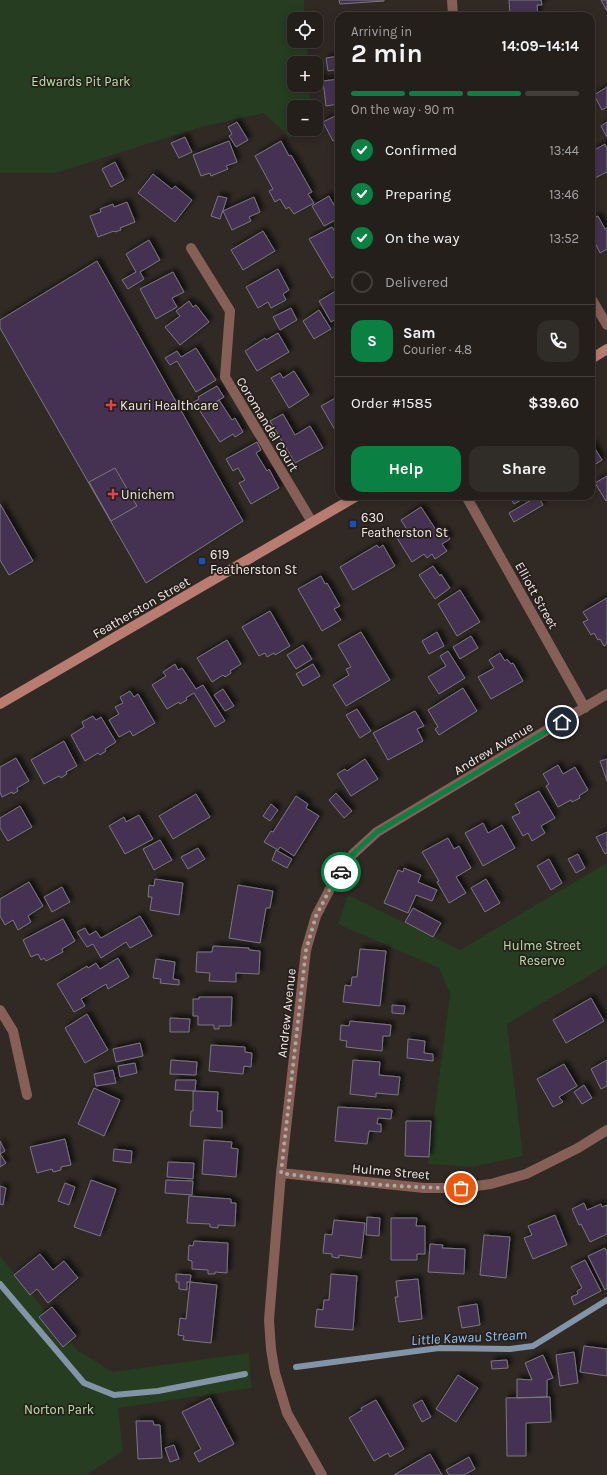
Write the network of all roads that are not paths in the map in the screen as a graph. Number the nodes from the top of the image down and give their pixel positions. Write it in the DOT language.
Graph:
graph roads {
  1 [pos="452,0"];
  2 [pos="453,12"];
  3 [pos="191,248"];
  4 [pos="595,305"];
  5 [pos="607,325"];
  6 [pos="607,349"];
  7 [pos="595,356"];
  8 [pos="350,500"];
  9 [pos="468,500"];
  10 [pos="312,522"];
  11 [pos="607,694"];
  12 [pos="0,704"];
  13 [pos="585,708"];
  14 [pos="0,1010"];
  15 [pos="27,1095"];
  16 [pos="607,1130"];
  17 [pos="281,1173"];
  18 [pos="322,1475"];
  1 -- 2 [label="street"];
  3 -- 10 [label="street, Coromandel Court"];
  4 -- 5 [label="street"];
  6 -- 7 [label="main road"];
  8 -- 10 [label="main road, Featherston Street"];
  9 -- 13 [label="street, Elliott Street"];
  10 -- 12 [label="main road, Featherston Street"];
  11 -- 13 [label="street, Andrew Avenue"];
  13 -- 17 [label="street, Andrew Avenue"];
  14 -- 15 [label="street"];
  16 -- 17 [label="street, Hulme Street"];
  17 -- 18 [label="street, Andrew Avenue"];
}
